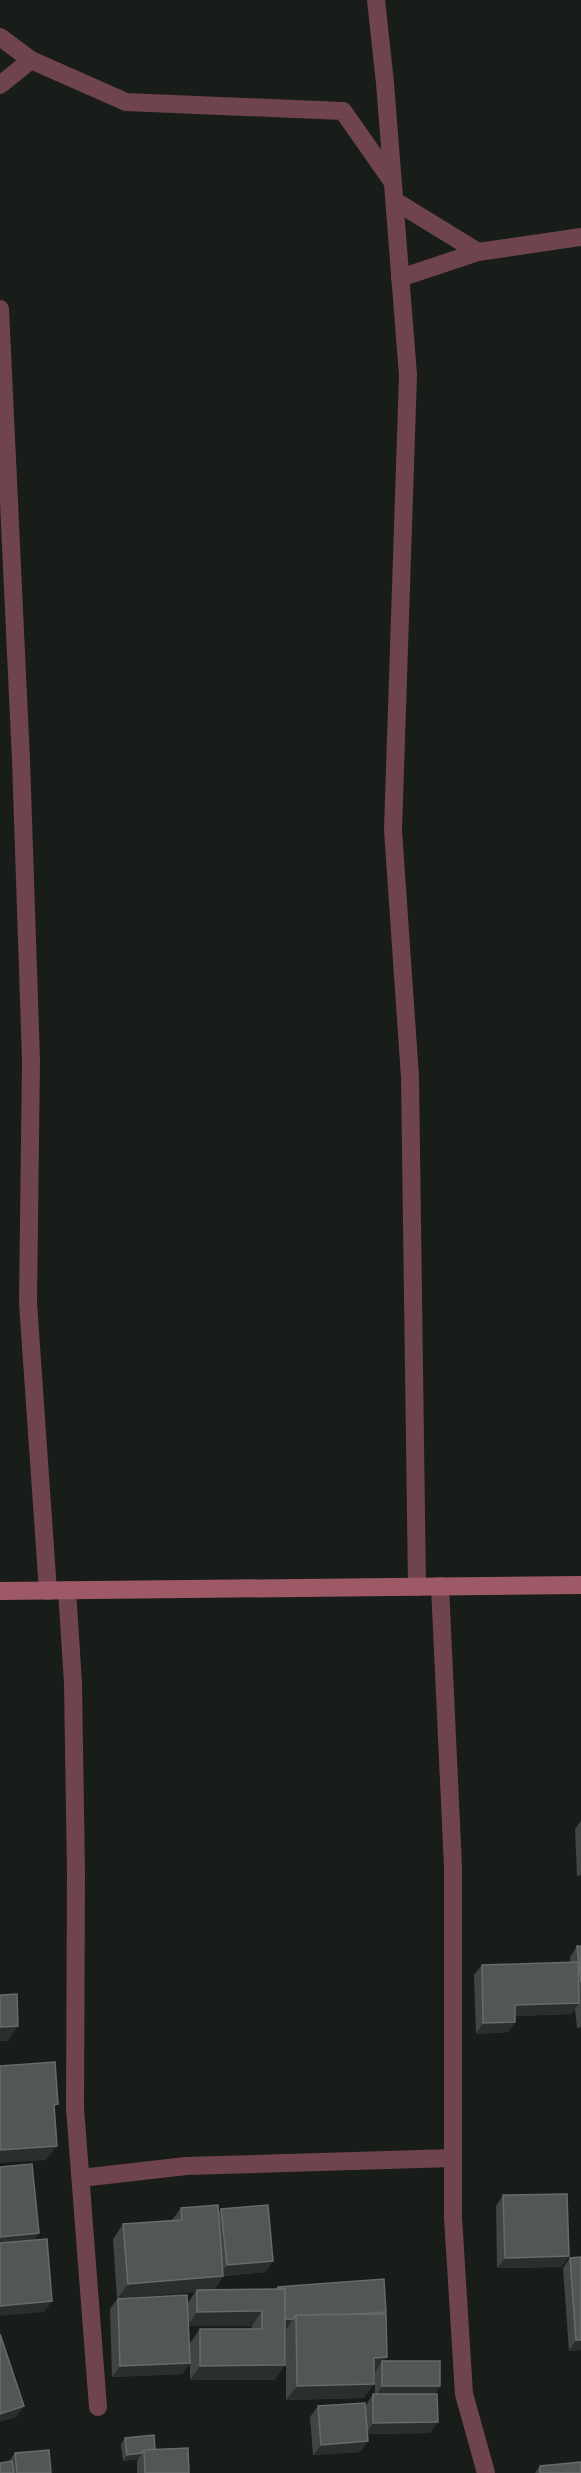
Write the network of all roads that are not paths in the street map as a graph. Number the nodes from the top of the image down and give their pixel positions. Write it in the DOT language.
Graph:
graph roads {
  1 [pos="376,0"];
  2 [pos="0,37"];
  3 [pos="31,60"];
  4 [pos="0,85"];
  5 [pos="393,183"];
  6 [pos="394,201"];
  7 [pos="581,237"];
  8 [pos="478,252"];
  9 [pos="400,278"];
  10 [pos="0,309"];
  11 [pos="581,1585"];
  12 [pos="440,1586"];
  13 [pos="417,1587"];
  14 [pos="67,1590"];
  15 [pos="0,1591"];
  16 [pos="48,1591"];
  17 [pos="453,2158"];
  18 [pos="81,2178"];
  19 [pos="98,2407"];
  20 [pos="486,2473"];
  1 -- 5 [label="street"];
  2 -- 3 [label="street"];
  3 -- 4 [label="street"];
  3 -- 5 [label="street"];
  5 -- 6 [label="street"];
  6 -- 8 [label="street"];
  6 -- 9 [label="street"];
  7 -- 8 [label="street"];
  8 -- 9 [label="street"];
  9 -- 13 [label="street"];
  10 -- 16 [label="street"];
  11 -- 12 [label="street"];
  12 -- 13 [label="street"];
  12 -- 17 [label="street"];
  13 -- 14 [label="street"];
  14 -- 16 [label="street"];
  14 -- 18 [label="street"];
  15 -- 16 [label="street"];
  17 -- 18 [label="street"];
  17 -- 20 [label="street"];
  18 -- 19 [label="street"];
}
